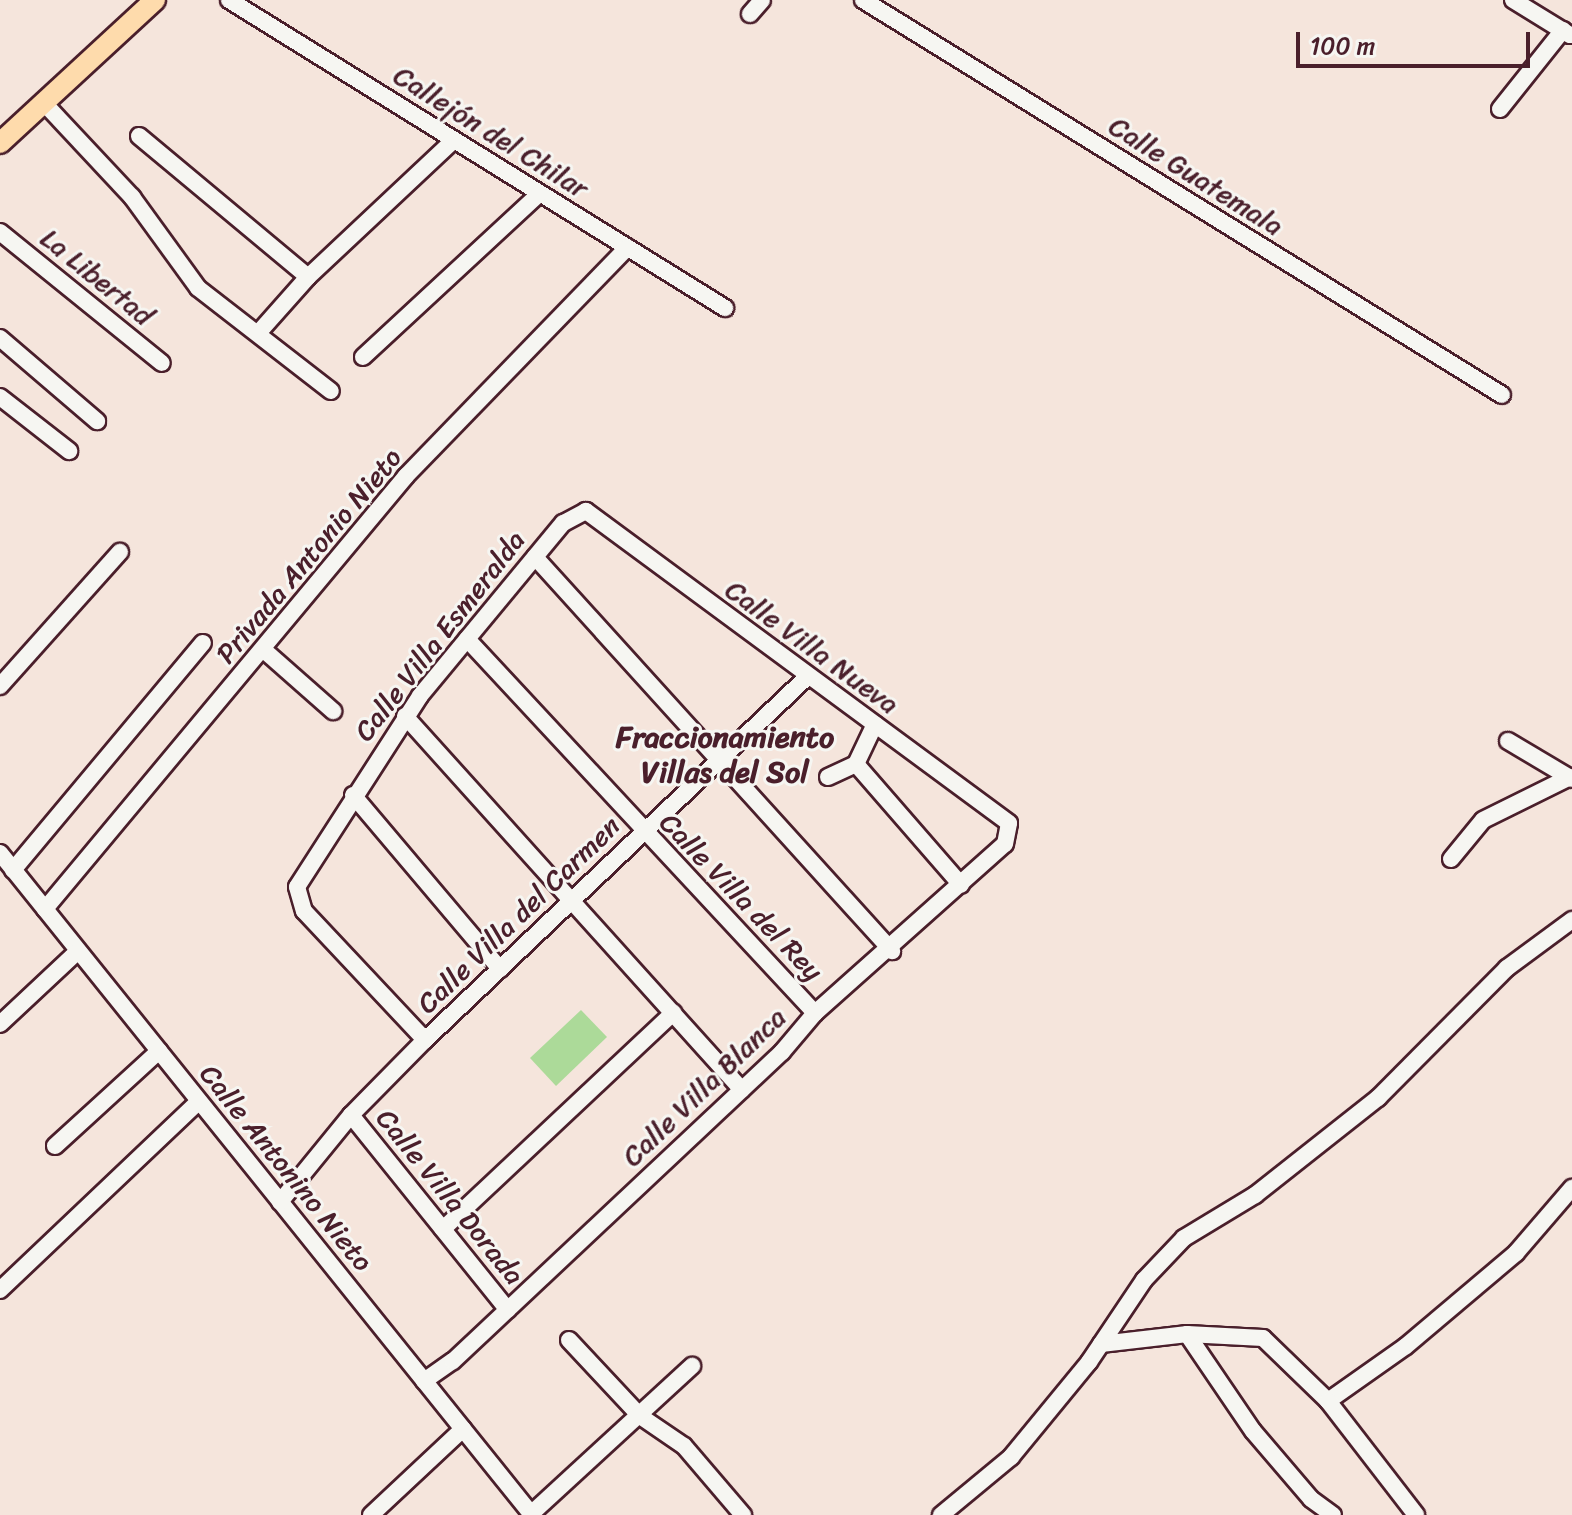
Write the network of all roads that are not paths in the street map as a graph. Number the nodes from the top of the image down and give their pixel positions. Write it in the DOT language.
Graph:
graph roads {
  1 [pos="155,0"];
  2 [pos="229,0"];
  3 [pos="762,0"];
  4 [pos="863,0"];
  5 [pos="1513,0"];
  6 [pos="750,14"];
  7 [pos="1567,33"];
  8 [pos="44,103"];
  9 [pos="1500,109"];
  10 [pos="139,136"];
  11 [pos="454,140"];
  12 [pos="0,143"];
  13 [pos="540,193"];
  14 [pos="0,232"];
  15 [pos="627,248"];
  16 [pos="308,277"];
  17 [pos="725,308"];
  18 [pos="260,331"];
  19 [pos="0,338"];
  20 [pos="363,357"];
  21 [pos="162,363"];
  22 [pos="331,391"];
  23 [pos="1502,395"];
  24 [pos="0,397"];
  25 [pos="97,421"];
  26 [pos="69,451"];
  27 [pos="586,511"];
  28 [pos="120,552"];
  29 [pos="535,557"];
  30 [pos="467,639"];
  31 [pos="203,643"];
  32 [pos="265,651"];
  33 [pos="806,678"];
  34 [pos="0,686"];
  35 [pos="333,711"];
  36 [pos="405,716"];
  37 [pos="875,724"];
  38 [pos="1508,741"];
  39 [pos="718,762"];
  40 [pos="856,764"];
  41 [pos="828,777"];
  42 [pos="1571,778"];
  43 [pos="353,795"];
  44 [pos="1009,823"];
  45 [pos="643,833"];
  46 [pos="0,853"];
  47 [pos="1451,859"];
  48 [pos="13,870"];
  49 [pos="961,885"];
  50 [pos="570,902"];
  51 [pos="45,909"];
  52 [pos="1572,920"];
  53 [pos="78,951"];
  54 [pos="892,951"];
  55 [pos="500,969"];
  56 [pos="673,1013"];
  57 [pos="815,1013"];
  58 [pos="0,1024"];
  59 [pos="425,1040"];
  60 [pos="159,1051"];
  61 [pos="742,1090"];
  62 [pos="199,1101"];
  63 [pos="351,1115"];
  64 [pos="55,1146"];
  65 [pos="1572,1188"];
  66 [pos="280,1202"];
  67 [pos="443,1229"];
  68 [pos="0,1290"];
  69 [pos="508,1310"];
  70 [pos="1187,1334"];
  71 [pos="569,1340"];
  72 [pos="1101,1344"];
  73 [pos="692,1366"];
  74 [pos="424,1381"];
  75 [pos="1328,1401"];
  76 [pos="640,1416"];
  77 [pos="463,1429"];
  78 [pos="532,1514"];
  79 [pos="371,1515"];
  80 [pos="743,1515"];
  81 [pos="941,1515"];
  82 [pos="1333,1515"];
  83 [pos="1416,1515"];
  1 -- 8 [label="main road"];
  2 -- 11 [label="street, Callejón del Chilar"];
  3 -- 6 [label="street"];
  4 -- 23 [label="street, Calle Guatemala"];
  5 -- 7 [label="street"];
  7 -- 9 [label="street"];
  8 -- 12 [label="main road"];
  8 -- 18 [label="street"];
  10 -- 16 [label="street"];
  11 -- 13 [label="street, Callejón del Chilar"];
  11 -- 16 [label="street"];
  13 -- 15 [label="street, Callejón del Chilar"];
  13 -- 20 [label="street"];
  14 -- 21 [label="street, La Libertad"];
  15 -- 17 [label="street, Callejón del Chilar"];
  15 -- 32 [label="street, Privada Antonio Nieto"];
  16 -- 18 [label="street"];
  18 -- 22 [label="street"];
  19 -- 25 [label="street"];
  24 -- 26 [label="street"];
  27 -- 29 [label="street, Calle Villa Esmeralda"];
  27 -- 33 [label="street, Calle Villa Nueva"];
  28 -- 34 [label="street"];
  29 -- 30 [label="street, Calle Villa Esmeralda"];
  29 -- 39 [label="street"];
  30 -- 36 [label="street, Calle Villa Esmeralda"];
  30 -- 45 [label="street, Calle Villa del Rey"];
  31 -- 48 [label="street"];
  32 -- 35 [label="street"];
  32 -- 51 [label="street, Privada Antonio Nieto"];
  33 -- 37 [label="street, Calle Villa Nueva"];
  33 -- 39 [label="street, Calle Villa del Carmen"];
  36 -- 43 [label="street, Calle Villa Esmeralda"];
  36 -- 50 [label="street"];
  37 -- 40 [label="street"];
  37 -- 44 [label="street, Calle Villa Nueva"];
  38 -- 42 [label="street"];
  39 -- 45 [label="street, Calle Villa del Carmen"];
  39 -- 54 [label="street"];
  40 -- 41 [label="street"];
  40 -- 49 [label="street"];
  42 -- 47 [label="street"];
  43 -- 55 [label="street"];
  43 -- 59 [label="street, Calle Villa Esmeralda"];
  44 -- 49 [label="street, Calle Villa Blanca"];
  45 -- 50 [label="street, Calle Villa del Carmen"];
  45 -- 57 [label="street, Calle Villa del Rey"];
  46 -- 48 [label="street, Calle Antonino Nieto"];
  48 -- 51 [label="street, Calle Antonino Nieto"];
  49 -- 54 [label="street, Calle Villa Blanca"];
  50 -- 55 [label="street, Calle Villa del Carmen"];
  50 -- 56 [label="street"];
  51 -- 53 [label="street, Calle Antonino Nieto"];
  52 -- 72 [label="street"];
  53 -- 58 [label="street"];
  53 -- 60 [label="street, Calle Antonino Nieto"];
  54 -- 57 [label="street, Calle Villa Blanca"];
  55 -- 59 [label="street, Calle Villa del Carmen"];
  56 -- 61 [label="street"];
  56 -- 67 [label="street"];
  57 -- 61 [label="street, Calle Villa Blanca"];
  59 -- 63 [label="street, Calle Villa del Carmen"];
  60 -- 62 [label="street, Calle Antonino Nieto"];
  60 -- 64 [label="street"];
  61 -- 69 [label="street, Calle Villa Blanca"];
  62 -- 66 [label="street, Calle Antonino Nieto"];
  62 -- 68 [label="street"];
  63 -- 66 [label="street, Calle Villa del Carmen"];
  63 -- 67 [label="street, Calle Villa Dorada"];
  65 -- 75 [label="street"];
  66 -- 74 [label="street, Calle Antonino Nieto"];
  67 -- 69 [label="street, Calle Villa Dorada"];
  69 -- 74 [label="street, Calle Villa Blanca"];
  70 -- 72 [label="street"];
  70 -- 75 [label="street"];
  70 -- 82 [label="street"];
  71 -- 76 [label="street"];
  72 -- 81 [label="street"];
  73 -- 76 [label="street"];
  74 -- 77 [label="street, Calle Antonino Nieto"];
  75 -- 83 [label="street"];
  76 -- 78 [label="street"];
  76 -- 80 [label="street"];
  77 -- 78 [label="street, Calle Antonino Nieto"];
  77 -- 79 [label="street"];
}
